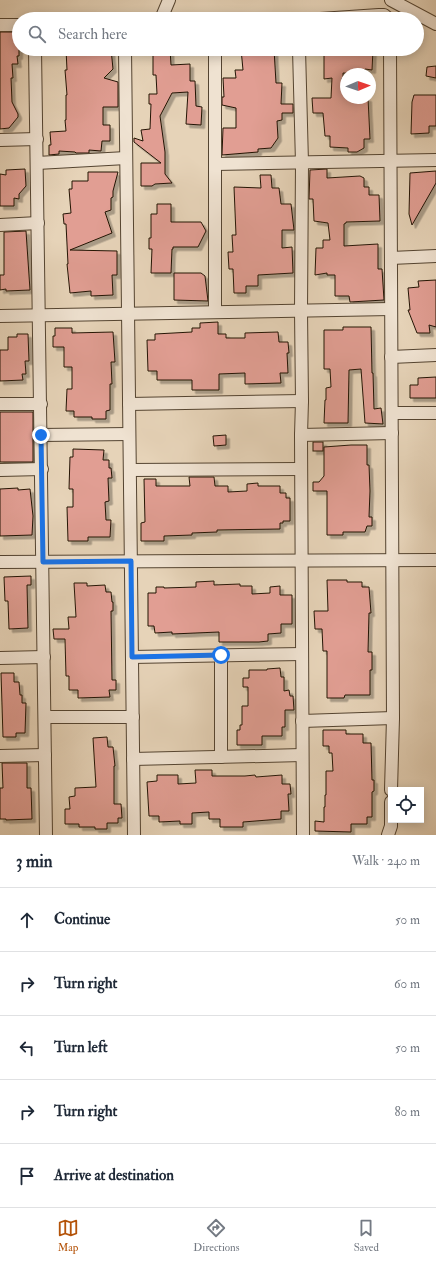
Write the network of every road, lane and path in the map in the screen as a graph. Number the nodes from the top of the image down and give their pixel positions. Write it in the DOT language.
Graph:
graph roads {
  1 [pos="169,0"];
  2 [pos="391,0"];
  3 [pos="164,12"];
  4 [pos="414,12"];
  5 [pos="424,18"];
  6 [pos="436,24"];
  7 [pos="0,25"];
  8 [pos="12,25"];
  9 [pos="36,56"];
  10 [pos="125,56"];
  11 [pos="216,56"];
  12 [pos="299,56"];
  13 [pos="390,56"];
  14 [pos="37,139"];
  15 [pos="0,140"];
  16 [pos="126,158"];
  17 [pos="436,160"];
  18 [pos="391,161"];
  19 [pos="302,162"];
  20 [pos="37,163"];
  21 [pos="215,164"];
  22 [pos="38,223"];
  23 [pos="0,225"];
  24 [pos="436,256"];
  25 [pos="391,258"];
  26 [pos="391,309"];
  27 [pos="301,311"];
  28 [pos="215,312"];
  29 [pos="128,313"];
  30 [pos="39,315"];
  31 [pos="0,316"];
  32 [pos="436,355"];
  33 [pos="391,357"];
  34 [pos="302,401"];
  35 [pos="0,404"];
  36 [pos="41,404"];
  37 [pos="129,404"];
  38 [pos="392,413"];
  39 [pos="436,413"];
  40 [pos="392,433"];
  41 [pos="129,434"];
  42 [pos="41,435"];
  43 [pos="301,435"];
  44 [pos="42,469"];
  45 [pos="301,469"];
  46 [pos="0,470"];
  47 [pos="130,470"];
  48 [pos="436,560"];
  49 [pos="131,561"];
  50 [pos="301,561"];
  51 [pos="392,561"];
  52 [pos="0,562"];
  53 [pos="43,562"];
  54 [pos="302,654"];
  55 [pos="221,655"];
  56 [pos="44,657"];
  57 [pos="132,657"];
  58 [pos="0,658"];
  59 [pos="45,717"];
  60 [pos="133,717"];
  61 [pos="393,718"];
  62 [pos="302,720"];
  63 [pos="45,755"];
  64 [pos="302,755"];
  65 [pos="0,756"];
  66 [pos="221,757"];
  67 [pos="133,759"];
  68 [pos="391,787"];
  69 [pos="390,823"];
  70 [pos="46,835"];
  71 [pos="134,835"];
  72 [pos="303,835"];
  73 [pos="388,835"];
  1 -- 3 [label="street"];
  2 -- 4 [label="street"];
  5 -- 6 [label="street"];
  7 -- 8 [label="street"];
  9 -- 14 [label="street"];
  10 -- 16 [label="street"];
  11 -- 21 [label="street"];
  12 -- 19 [label="street"];
  13 -- 18 [label="street"];
  14 -- 15 [label="street"];
  14 -- 20 [label="street"];
  16 -- 20 [label="street"];
  16 -- 29 [label="street"];
  17 -- 18 [label="street"];
  18 -- 19 [label="street"];
  18 -- 25 [label="street"];
  19 -- 21 [label="street"];
  19 -- 27 [label="street"];
  20 -- 22 [label="street"];
  21 -- 28 [label="street"];
  22 -- 23 [label="street"];
  22 -- 30 [label="street"];
  24 -- 25 [label="street"];
  25 -- 26 [label="street"];
  26 -- 27 [label="street"];
  26 -- 33 [label="street"];
  27 -- 28 [label="street"];
  27 -- 34 [label="street"];
  28 -- 29 [label="street"];
  29 -- 30 [label="street"];
  29 -- 37 [label="street"];
  30 -- 31 [label="street"];
  30 -- 36 [label="street"];
  32 -- 33 [label="street"];
  33 -- 38 [label="street"];
  34 -- 37 [label="street"];
  34 -- 43 [label="street"];
  35 -- 36 [label="street"];
  36 -- 42 [label="street"];
  37 -- 41 [label="street"];
  38 -- 39 [label="street"];
  38 -- 40 [label="street"];
  40 -- 43 [label="street"];
  40 -- 51 [label="street"];
  41 -- 42 [label="street"];
  41 -- 47 [label="street"];
  42 -- 44 [label="street"];
  43 -- 45 [label="street"];
  44 -- 46 [label="street"];
  44 -- 53 [label="street"];
  45 -- 47 [label="street"];
  45 -- 50 [label="street"];
  47 -- 49 [label="street"];
  48 -- 51 [label="street"];
  49 -- 50 [label="street"];
  49 -- 53 [label="street"];
  49 -- 57 [label="street"];
  50 -- 51 [label="street"];
  50 -- 54 [label="street"];
  51 -- 61 [label="street"];
  52 -- 53 [label="street"];
  53 -- 56 [label="street"];
  54 -- 55 [label="street"];
  54 -- 62 [label="street"];
  55 -- 57 [label="street"];
  55 -- 66 [label="street"];
  56 -- 58 [label="street"];
  56 -- 59 [label="street"];
  57 -- 60 [label="street"];
  59 -- 60 [label="street"];
  59 -- 63 [label="street"];
  60 -- 67 [label="street"];
  61 -- 62 [label="street"];
  61 -- 68 [label="street"];
  62 -- 64 [label="street"];
  63 -- 65 [label="street"];
  63 -- 70 [label="street"];
  64 -- 66 [label="street"];
  64 -- 72 [label="street"];
  66 -- 67 [label="street"];
  67 -- 71 [label="street"];
  69 -- 73 [label="street"];
}
